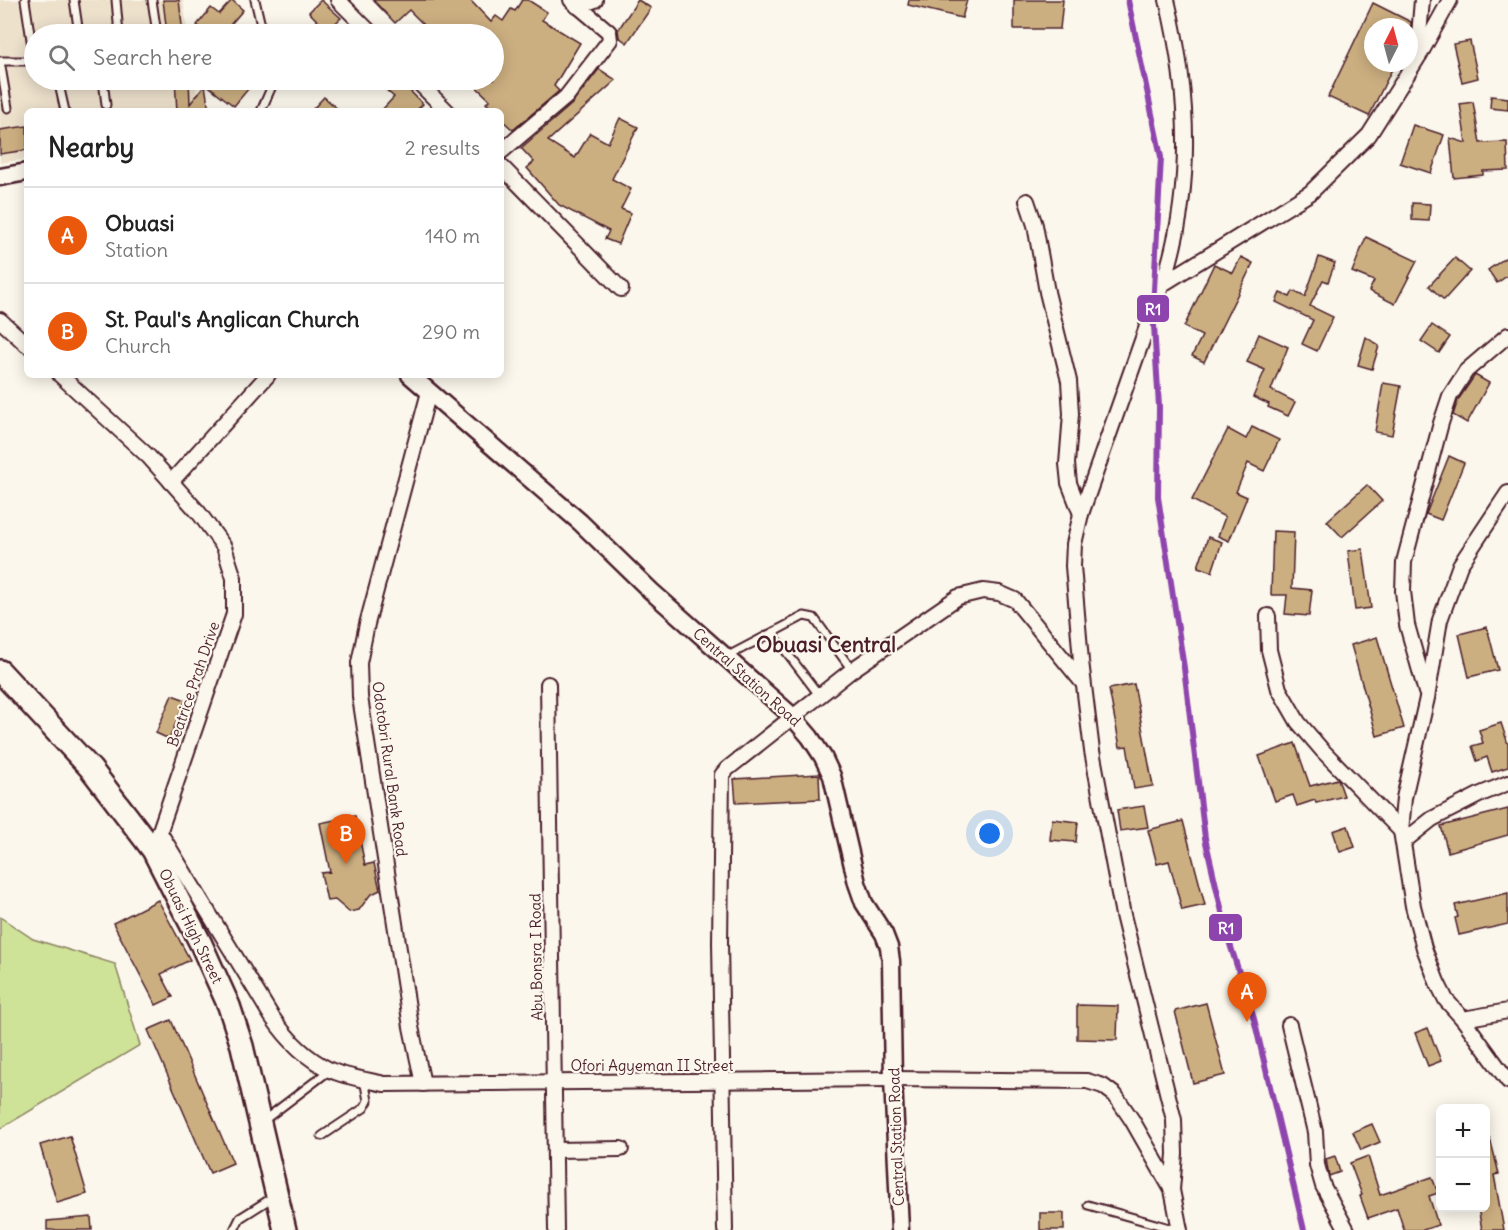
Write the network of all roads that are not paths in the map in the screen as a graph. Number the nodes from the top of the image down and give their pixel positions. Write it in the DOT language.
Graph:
graph roads {
  1 [pos="25,0"];
  2 [pos="74,0"];
  3 [pos="116,0"];
  4 [pos="152,0"];
  5 [pos="255,0"];
  6 [pos="338,0"];
  7 [pos="596,0"];
  8 [pos="1167,0"];
  9 [pos="1422,0"];
  10 [pos="1450,0"];
  11 [pos="574,3"];
  12 [pos="29,24"];
  13 [pos="78,24"];
  14 [pos="118,24"];
  15 [pos="156,24"];
  16 [pos="261,24"];
  17 [pos="362,24"];
  18 [pos="1418,47"];
  19 [pos="1418,57"];
  20 [pos="24,61"];
  21 [pos="1409,72"];
  22 [pos="60,90"];
  23 [pos="104,90"];
  24 [pos="270,90"];
  25 [pos="426,90"];
  26 [pos="106,105"];
  27 [pos="8,108"];
  28 [pos="64,108"];
  29 [pos="262,108"];
  30 [pos="444,108"];
  31 [pos="504,149"];
  32 [pos="504,169"];
  33 [pos="24,173"];
  34 [pos="0,177"];
  35 [pos="1027,201"];
  36 [pos="1161,285"];
  37 [pos="621,289"];
  38 [pos="0,320"];
  39 [pos="1508,334"];
  40 [pos="24,342"];
  41 [pos="63,378"];
  42 [pos="265,378"];
  43 [pos="413,378"];
  44 [pos="429,392"];
  45 [pos="171,482"];
  46 [pos="1508,493"];
  47 [pos="1081,514"];
  48 [pos="1268,616"];
  49 [pos="772,633"];
  50 [pos="726,657"];
  51 [pos="852,670"];
  52 [pos="0,671"];
  53 [pos="1083,682"];
  54 [pos="548,684"];
  55 [pos="819,695"];
  56 [pos="1427,698"];
  57 [pos="792,716"];
  58 [pos="1508,783"];
  59 [pos="1402,836"];
  60 [pos="157,842"];
  61 [pos="1508,1011"];
  62 [pos="1463,1019"];
  63 [pos="1289,1025"];
  64 [pos="330,1070"];
  65 [pos="364,1079"];
  66 [pos="893,1079"];
  67 [pos="724,1081"];
  68 [pos="555,1082"];
  69 [pos="1508,1082"];
  70 [pos="423,1084"];
  71 [pos="260,1123"];
  72 [pos="322,1136"];
  73 [pos="621,1149"];
  74 [pos="555,1150"];
  75 [pos="1172,1190"];
  76 [pos="277,1195"];
  77 [pos="1088,1205"];
  78 [pos="234,1230"];
  79 [pos="285,1230"];
  80 [pos="556,1230"];
  81 [pos="725,1230"];
  82 [pos="900,1230"];
  83 [pos="1179,1230"];
  84 [pos="1347,1230"];
  1 -- 12 [label="lane"];
  2 -- 13 [label="lane"];
  3 -- 14 [label="lane"];
  4 -- 15 [label="lane"];
  5 -- 16 [label="lane"];
  6 -- 17 [label="street"];
  7 -- 11 [label="street"];
  8 -- 36 [label="street"];
  9 -- 18 [label="street"];
  10 -- 19 [label="street"];
  11 -- 31 [label="street"];
  20 -- 27 [label="lane"];
  21 -- 36 [label="street"];
  22 -- 28 [label="lane"];
  23 -- 26 [label="lane"];
  24 -- 29 [label="lane"];
  25 -- 30 [label="street"];
  32 -- 37 [label="street"];
  33 -- 34 [label="street"];
  35 -- 47 [label="street"];
  36 -- 47 [label="street"];
  38 -- 40 [label="street"];
  39 -- 56 [label="street"];
  41 -- 45 [label="street, Beatrice Prah Drive"];
  42 -- 45 [label="street"];
  43 -- 44 [label="street, Central Station Road"];
  44 -- 50 [label="street, Central Station Road"];
  44 -- 70 [label="street, Odotobri Rural Bank Road"];
  45 -- 60 [label="street, Beatrice Prah Drive"];
  46 -- 56 [label="street"];
  47 -- 53 [label="street"];
  48 -- 59 [label="street"];
  49 -- 50 [label="lane"];
  49 -- 51 [label="lane"];
  49 -- 55 [label="lane"];
  50 -- 57 [label="street, Central Station Road"];
  51 -- 53 [label="street"];
  51 -- 55 [label="street"];
  52 -- 60 [label="main road, Obuasi High Street"];
  53 -- 75 [label="street"];
  54 -- 68 [label="street, Abu Bonsra I Road"];
  55 -- 57 [label="street"];
  56 -- 59 [label="street"];
  57 -- 66 [label="street, Central Station Road"];
  57 -- 67 [label="street"];
  58 -- 59 [label="street"];
  59 -- 62 [label="street"];
  60 -- 64 [label="street, Ofori Agyeman II Street"];
  60 -- 71 [label="main road, Obuasi High Street"];
  61 -- 62 [label="street"];
  62 -- 69 [label="street"];
  63 -- 84 [label="street"];
  64 -- 65 [label="street, Ofori Agyeman II Street"];
  64 -- 71 [label="lane"];
  65 -- 70 [label="street, Ofori Agyeman II Street"];
  65 -- 72 [label="lane"];
  66 -- 67 [label="street, Ofori Agyeman II Street"];
  66 -- 75 [label="street, Ofori Agyeman II Street"];
  66 -- 82 [label="street, Central Station Road"];
  67 -- 68 [label="street, Ofori Agyeman II Street"];
  67 -- 81 [label="street"];
  68 -- 70 [label="street, Ofori Agyeman II Street"];
  68 -- 74 [label="street, Abu Bonsra I Road"];
  71 -- 76 [label="main road, Obuasi High Street"];
  73 -- 74 [label="street"];
  74 -- 80 [label="street, Abu Bonsra I Road"];
  75 -- 83 [label="street, Ofori Agyeman II Street"];
  76 -- 78 [label="lane"];
  76 -- 79 [label="main road, Obuasi High Street"];
  77 -- 83 [label="lane"];
}
